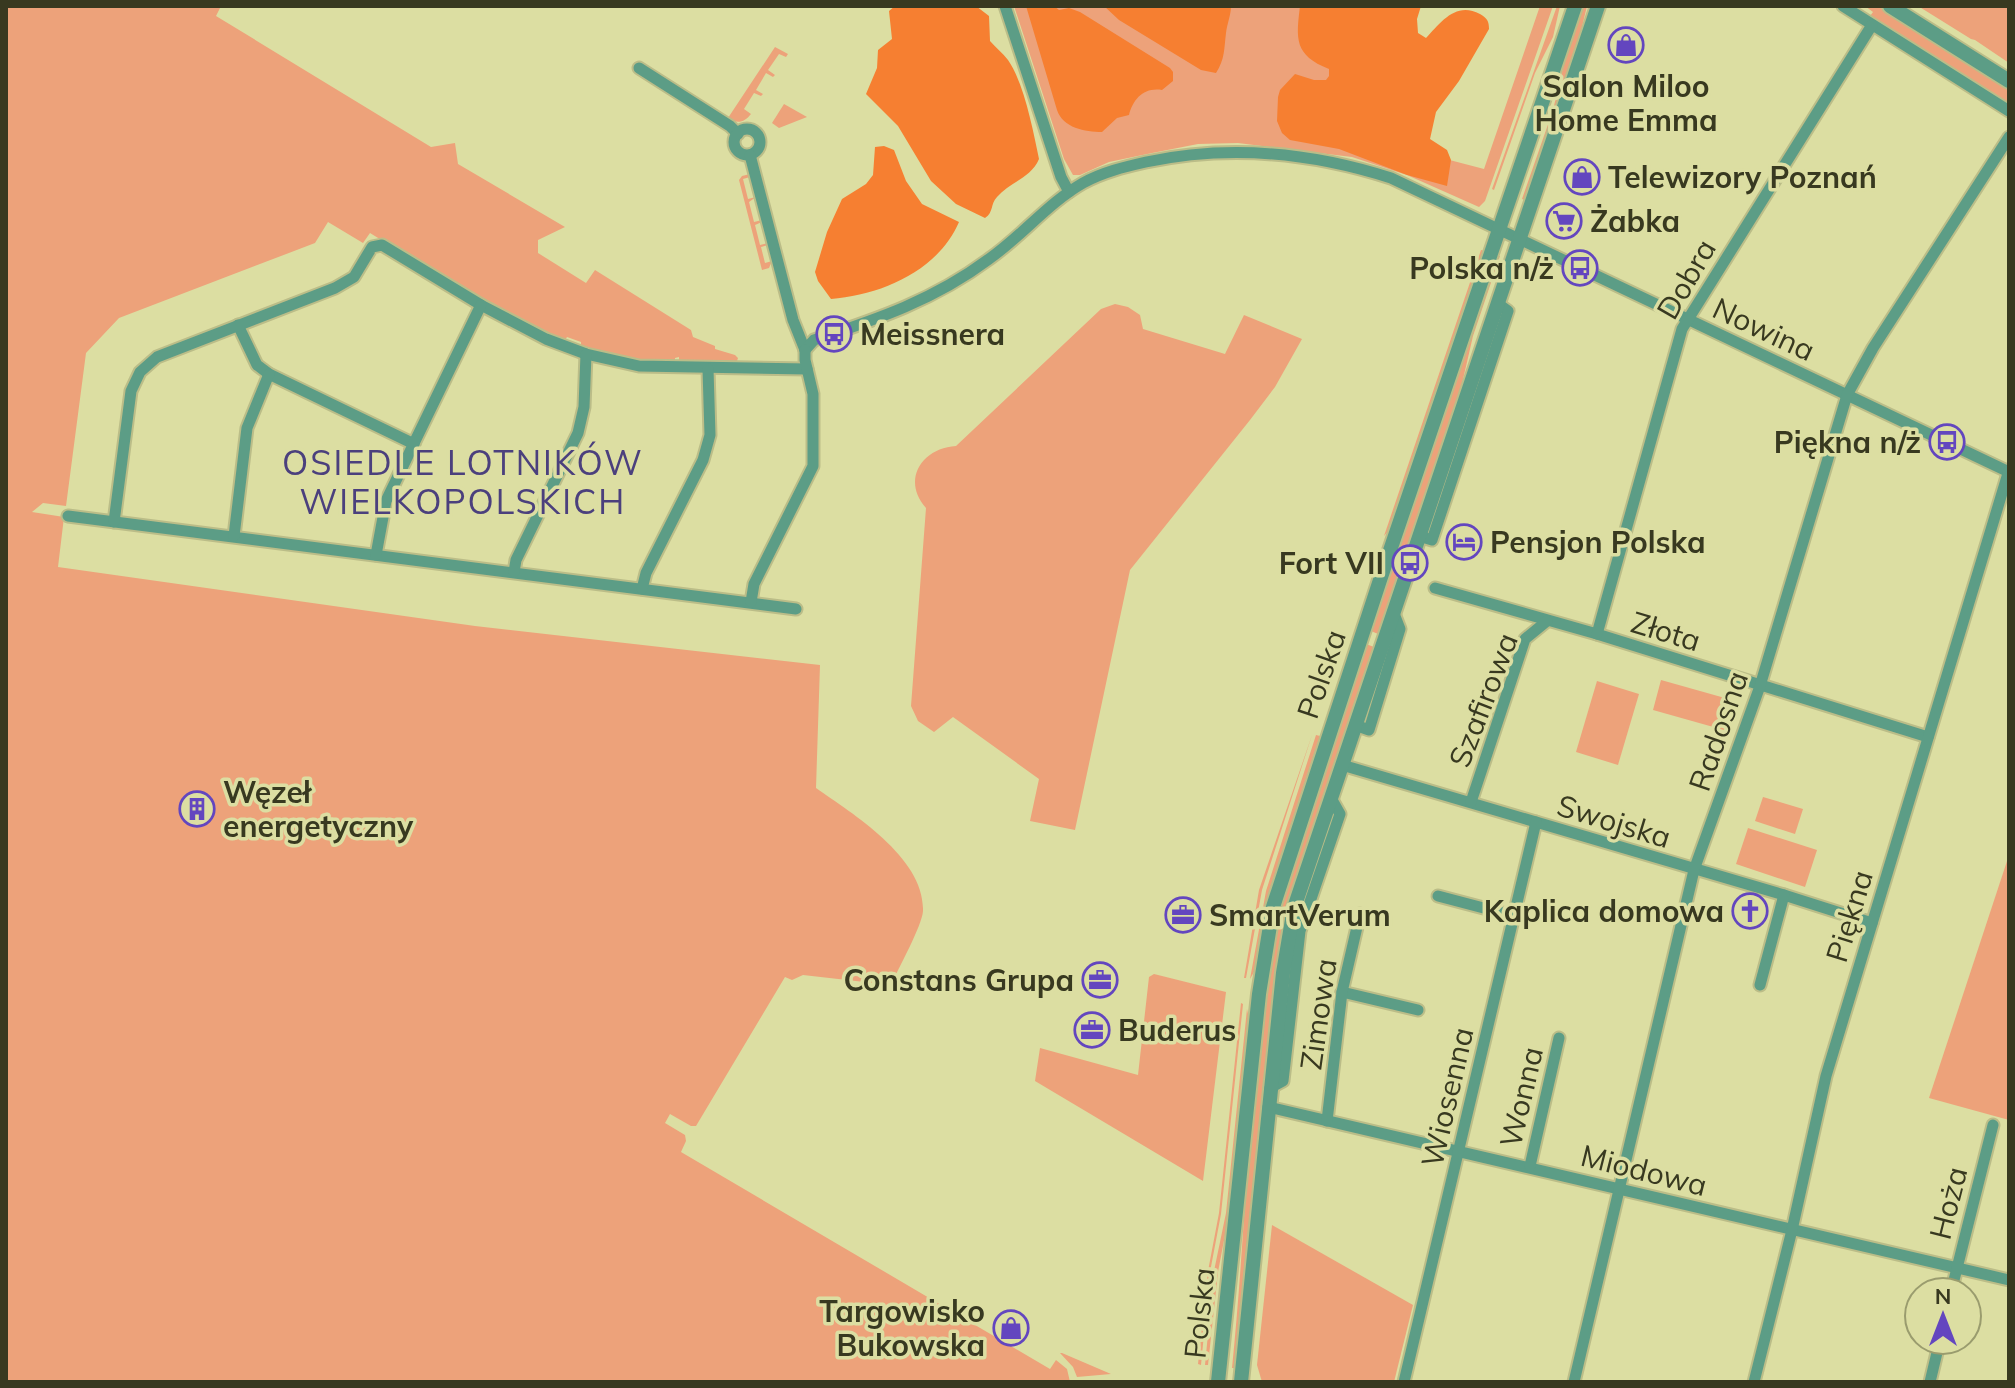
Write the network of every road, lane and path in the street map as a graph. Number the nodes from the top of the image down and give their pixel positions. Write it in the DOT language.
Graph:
graph roads {
  1 [pos="1005,6"];
  2 [pos="1575,6"];
  3 [pos="1598,6"];
  4 [pos="1843,6"];
  5 [pos="1890,6"];
  6 [pos="1872,25"];
  7 [pos="639,68"];
  8 [pos="2009,81"];
  9 [pos="2009,111"];
  10 [pos="738,134"];
  11 [pos="2009,137"];
  12 [pos="750,155"];
  13 [pos="1069,192"];
  14 [pos="1499,229"];
  15 [pos="1519,239"];
  16 [pos="481,305"];
  17 [pos="1687,319"];
  18 [pos="238,325"];
  19 [pos="805,350"];
  20 [pos="586,354"];
  21 [pos="708,369"];
  22 [pos="807,369"];
  23 [pos="269,374"];
  24 [pos="1847,395"];
  25 [pos="414,444"];
  26 [pos="2009,471"];
  27 [pos="68,516"];
  28 [pos="114,522"];
  29 [pos="234,536"];
  30 [pos="376,555"];
  31 [pos="514,572"];
  32 [pos="1435,588"];
  33 [pos="642,589"];
  34 [pos="751,602"];
  35 [pos="796,609"];
  36 [pos="1547,621"];
  37 [pos="1597,634"];
  38 [pos="1760,686"];
  39 [pos="1928,737"];
  40 [pos="1342,765"];
  41 [pos="1471,802"];
  42 [pos="1536,822"];
  43 [pos="1694,870"];
  44 [pos="1784,895"];
  45 [pos="1438,896"];
  46 [pos="1360,914"];
  47 [pos="1514,916"];
  48 [pos="1872,923"];
  49 [pos="1760,985"];
  50 [pos="1342,992"];
  51 [pos="1418,1010"];
  52 [pos="1559,1038"];
  53 [pos="1268,1107"];
  54 [pos="1327,1121"];
  55 [pos="1993,1125"];
  56 [pos="1458,1151"];
  57 [pos="1530,1166"];
  58 [pos="1619,1189"];
  59 [pos="1792,1230"];
  60 [pos="1956,1268"];
  61 [pos="1954,1276"];
  62 [pos="2009,1280"];
  63 [pos="1936,1356"];
  64 [pos="1218,1382"];
  65 [pos="1241,1382"];
  66 [pos="1404,1382"];
  67 [pos="1574,1382"];
  68 [pos="1754,1382"];
  69 [pos="1930,1382"];
  1 -- 13 [label="street"];
  2 -- 14 [label="street, Polska"];
  3 -- 15 [label="street, Polska"];
  4 -- 6 [label="street"];
  5 -- 8 [label="street"];
  6 -- 9 [label="street"];
  6 -- 17 [label="street, Dobra"];
  7 -- 10 [label="street"];
  10 -- 12 [label="street"];
  10 -- 12 [label="street"];
  11 -- 24 [label="street, Radosna"];
  12 -- 19 [label="street"];
  13 -- 14 [label="street, Nowina"];
  13 -- 19 [label="street, Nowina"];
  14 -- 15 [label="street, Nowina"];
  14 -- 64 [label="street, Polska"];
  15 -- 17 [label="street, Nowina"];
  15 -- 40 [label="street, Polska"];
  16 -- 18 [label="street"];
  16 -- 20 [label="street"];
  16 -- 25 [label="street"];
  17 -- 24 [label="street, Nowina"];
  17 -- 37 [label="street, Dobra"];
  18 -- 23 [label="street"];
  18 -- 28 [label="street"];
  19 -- 22 [label="street"];
  20 -- 21 [label="street"];
  20 -- 31 [label="street"];
  21 -- 22 [label="street"];
  21 -- 33 [label="street"];
  22 -- 34 [label="street"];
  23 -- 25 [label="street"];
  23 -- 29 [label="street"];
  24 -- 26 [label="street, Nowina"];
  24 -- 38 [label="street, Radosna"];
  25 -- 30 [label="street"];
  26 -- 39 [label="street, Piękna"];
  27 -- 28 [label="street"];
  28 -- 29 [label="street"];
  29 -- 30 [label="street"];
  30 -- 31 [label="street"];
  31 -- 33 [label="street"];
  32 -- 36 [label="street, Złota"];
  33 -- 34 [label="street"];
  34 -- 35 [label="street"];
  36 -- 37 [label="street, Złota"];
  36 -- 41 [label="street, Szafirowa"];
  37 -- 38 [label="street, Złota"];
  38 -- 39 [label="street, Złota"];
  38 -- 43 [label="street, Radosna"];
  39 -- 48 [label="street, Piękna"];
  40 -- 41 [label="street, Swojska"];
  40 -- 53 [label="street, Polska"];
  41 -- 42 [label="street, Swojska"];
  42 -- 43 [label="street, Swojska"];
  42 -- 47 [label="street, Wiosenna"];
  43 -- 44 [label="street, Swojska"];
  43 -- 58 [label="street, Radosna"];
  44 -- 48 [label="street, Swojska"];
  44 -- 49 [label="street"];
  45 -- 47 [label="street"];
  46 -- 50 [label="street, Zimowa"];
  47 -- 56 [label="street, Wiosenna"];
  48 -- 59 [label="street, Piękna"];
  50 -- 51 [label="street"];
  50 -- 54 [label="street, Zimowa"];
  52 -- 57 [label="street, Wonna"];
  53 -- 54 [label="street, Miodowa"];
  53 -- 65 [label="street, Polska"];
  54 -- 56 [label="street, Miodowa"];
  55 -- 60 [label="street, Hoża"];
  56 -- 57 [label="street, Miodowa"];
  56 -- 66 [label="street, Wiosenna"];
  57 -- 58 [label="street, Miodowa"];
  58 -- 59 [label="street, Miodowa"];
  58 -- 67 [label="street, Radosna"];
  59 -- 60 [label="street, Miodowa"];
  59 -- 68 [label="street, Piękna"];
  60 -- 61 [label="street, Hoża"];
  60 -- 62 [label="street, Miodowa"];
  63 -- 69 [label="street"];
}
